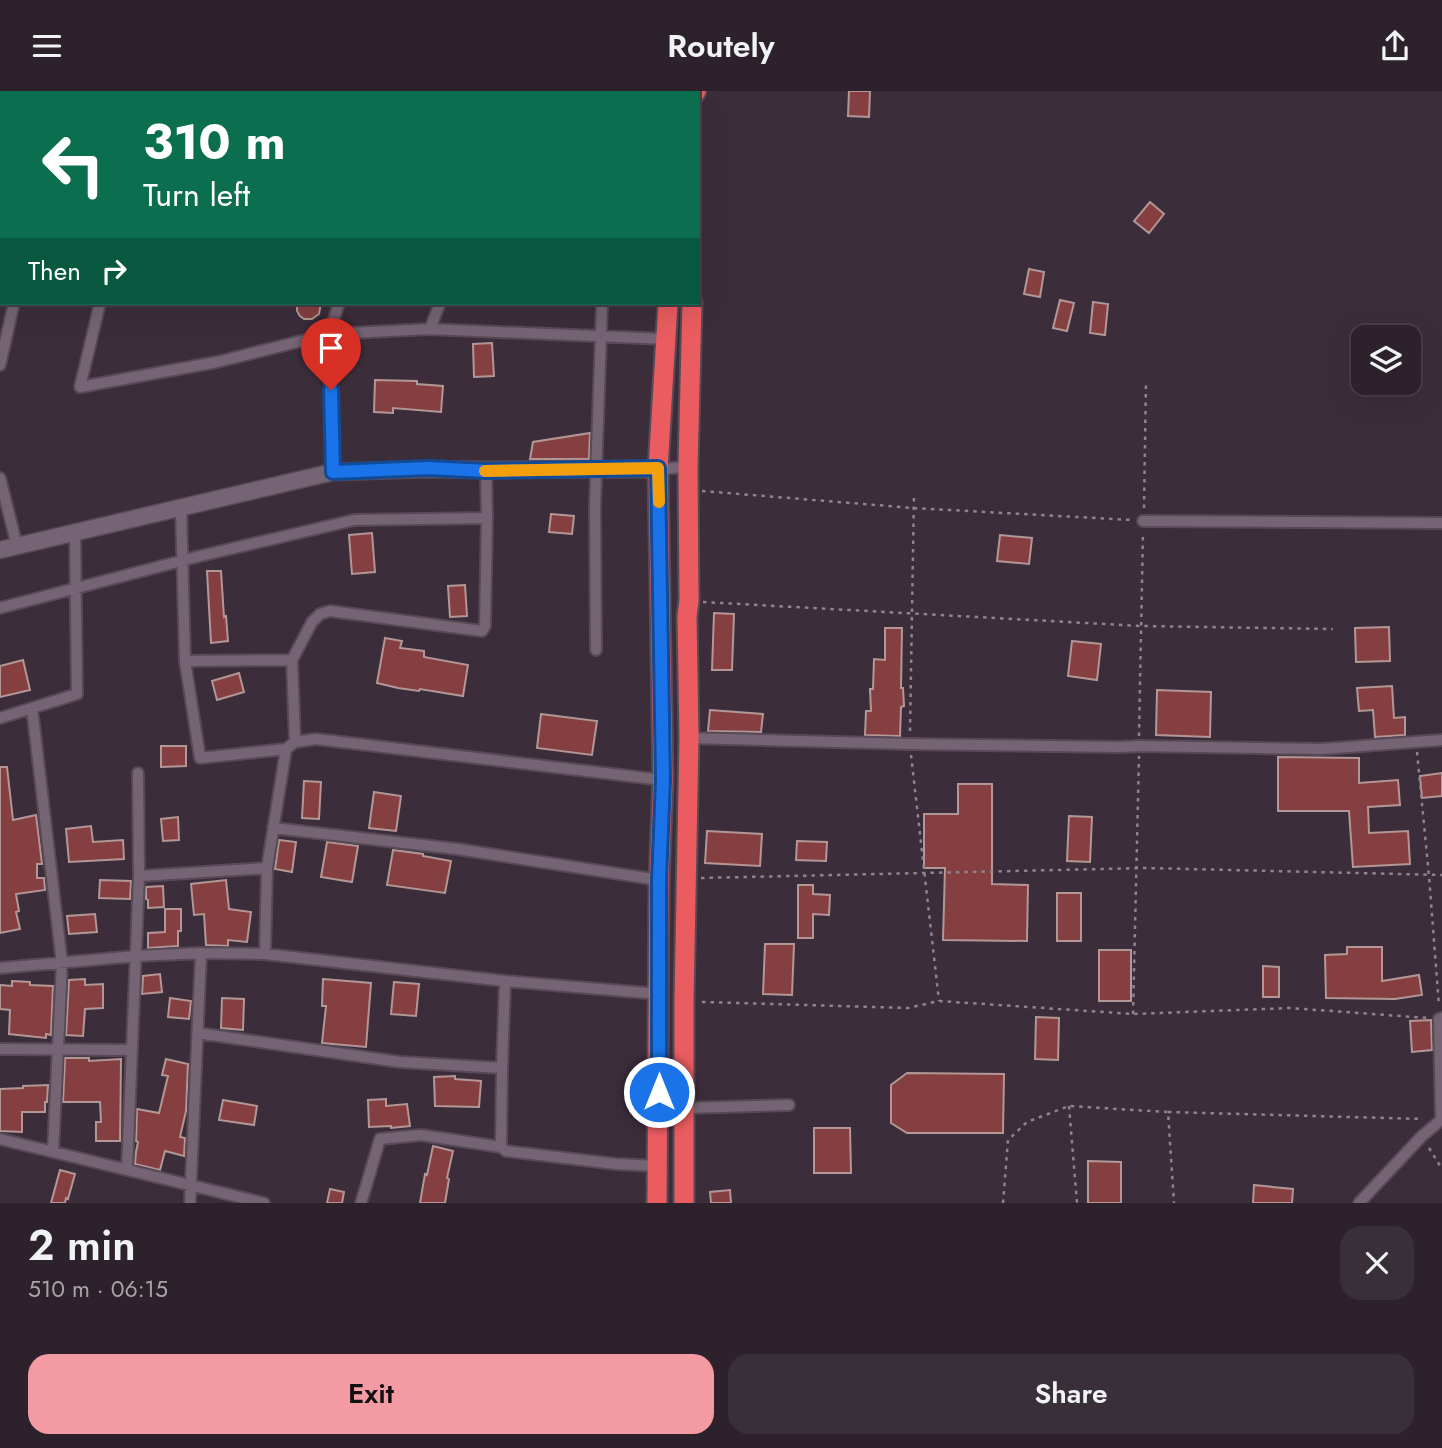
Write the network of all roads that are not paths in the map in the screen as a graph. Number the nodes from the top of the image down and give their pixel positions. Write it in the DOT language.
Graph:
graph roads {
  1 [pos="14,305"];
  2 [pos="100,305"];
  3 [pos="338,305"];
  4 [pos="439,305"];
  5 [pos="603,305"];
  6 [pos="668,305"];
  7 [pos="692,305"];
  8 [pos="430,330"];
  9 [pos="330,334"];
  10 [pos="601,336"];
  11 [pos="666,339"];
  12 [pos="0,365"];
  13 [pos="688,467"];
  14 [pos="658,468"];
  15 [pos="596,469"];
  16 [pos="486,471"];
  17 [pos="333,472"];
  18 [pos="0,478"];
  19 [pos="181,508"];
  20 [pos="487,518"];
  21 [pos="1143,521"];
  22 [pos="1442,523"];
  23 [pos="75,533"];
  24 [pos="17,546"];
  25 [pos="0,550"];
  26 [pos="182,561"];
  27 [pos="75,588"];
  28 [pos="0,608"];
  29 [pos="596,650"];
  30 [pos="292,660"];
  31 [pos="185,661"];
  32 [pos="32,708"];
  33 [pos="0,718"];
  34 [pos="689,739"];
  35 [pos="1442,740"];
  36 [pos="295,742"];
  37 [pos="286,749"];
  38 [pos="138,773"];
  39 [pos="663,780"];
  40 [pos="273,828"];
  41 [pos="267,868"];
  42 [pos="139,876"];
  43 [pos="659,880"];
  44 [pos="201,953"];
  45 [pos="265,954"];
  46 [pos="137,956"];
  47 [pos="62,963"];
  48 [pos="0,968"];
  49 [pos="505,981"];
  50 [pos="659,994"];
  51 [pos="1441,1019"];
  52 [pos="197,1033"];
  53 [pos="0,1049"];
  54 [pos="58,1049"];
  55 [pos="132,1050"];
  56 [pos="502,1067"];
  57 [pos="789,1105"];
  58 [pos="685,1108"];
  59 [pos="1441,1120"];
  60 [pos="0,1139"];
  61 [pos="501,1147"];
  62 [pos="53,1152"];
  63 [pos="659,1165"];
  64 [pos="127,1170"];
  65 [pos="190,1185"];
  66 [pos="248,1201"];
  67 [pos="190,1203"];
  68 [pos="264,1203"];
  69 [pos="361,1203"];
  70 [pos="657,1203"];
  71 [pos="684,1203"];
  72 [pos="1359,1203"];
  1 -- 12 [label="street"];
  2 -- 9 [label="street"];
  3 -- 9 [label="street"];
  4 -- 8 [label="street"];
  5 -- 10 [label="street"];
  6 -- 11 [label="highway"];
  7 -- 13 [label="highway"];
  8 -- 9 [label="street"];
  8 -- 10 [label="street"];
  9 -- 17 [label="street"];
  10 -- 11 [label="street"];
  10 -- 15 [label="street"];
  11 -- 14 [label="highway"];
  13 -- 14 [label="street"];
  13 -- 34 [label="highway"];
  14 -- 15 [label="main road"];
  14 -- 39 [label="highway"];
  15 -- 16 [label="main road"];
  15 -- 29 [label="street"];
  16 -- 17 [label="main road"];
  16 -- 20 [label="street"];
  17 -- 19 [label="main road"];
  18 -- 24 [label="street"];
  19 -- 23 [label="main road"];
  19 -- 26 [label="street"];
  20 -- 26 [label="street"];
  20 -- 30 [label="street"];
  21 -- 22 [label="street"];
  23 -- 24 [label="main road"];
  23 -- 27 [label="street"];
  24 -- 25 [label="main road"];
  26 -- 27 [label="street"];
  26 -- 31 [label="street"];
  27 -- 28 [label="street"];
  27 -- 32 [label="street"];
  30 -- 31 [label="street"];
  30 -- 36 [label="street"];
  31 -- 37 [label="street"];
  32 -- 33 [label="street"];
  32 -- 47 [label="street"];
  34 -- 35 [label="street"];
  34 -- 58 [label="highway"];
  36 -- 37 [label="street"];
  36 -- 39 [label="street"];
  37 -- 40 [label="street"];
  38 -- 42 [label="street"];
  39 -- 43 [label="highway"];
  40 -- 41 [label="street"];
  40 -- 43 [label="street"];
  41 -- 42 [label="street"];
  41 -- 45 [label="street"];
  42 -- 46 [label="street"];
  43 -- 50 [label="highway"];
  44 -- 45 [label="street"];
  44 -- 46 [label="street"];
  44 -- 52 [label="street"];
  45 -- 49 [label="street"];
  46 -- 47 [label="street"];
  46 -- 55 [label="street"];
  47 -- 48 [label="street"];
  47 -- 54 [label="street"];
  49 -- 50 [label="street"];
  49 -- 56 [label="street"];
  50 -- 63 [label="highway"];
  51 -- 59 [label="street"];
  52 -- 56 [label="street"];
  52 -- 65 [label="street"];
  53 -- 54 [label="street"];
  54 -- 55 [label="street"];
  54 -- 62 [label="street"];
  55 -- 64 [label="street"];
  56 -- 61 [label="street"];
  57 -- 58 [label="street"];
  58 -- 71 [label="highway"];
  59 -- 72 [label="street"];
  60 -- 62 [label="street"];
  61 -- 63 [label="street"];
  61 -- 69 [label="street"];
  62 -- 64 [label="street"];
  63 -- 70 [label="highway"];
  64 -- 65 [label="street"];
  65 -- 66 [label="street"];
  65 -- 67 [label="street"];
  66 -- 68 [label="street"];
}
